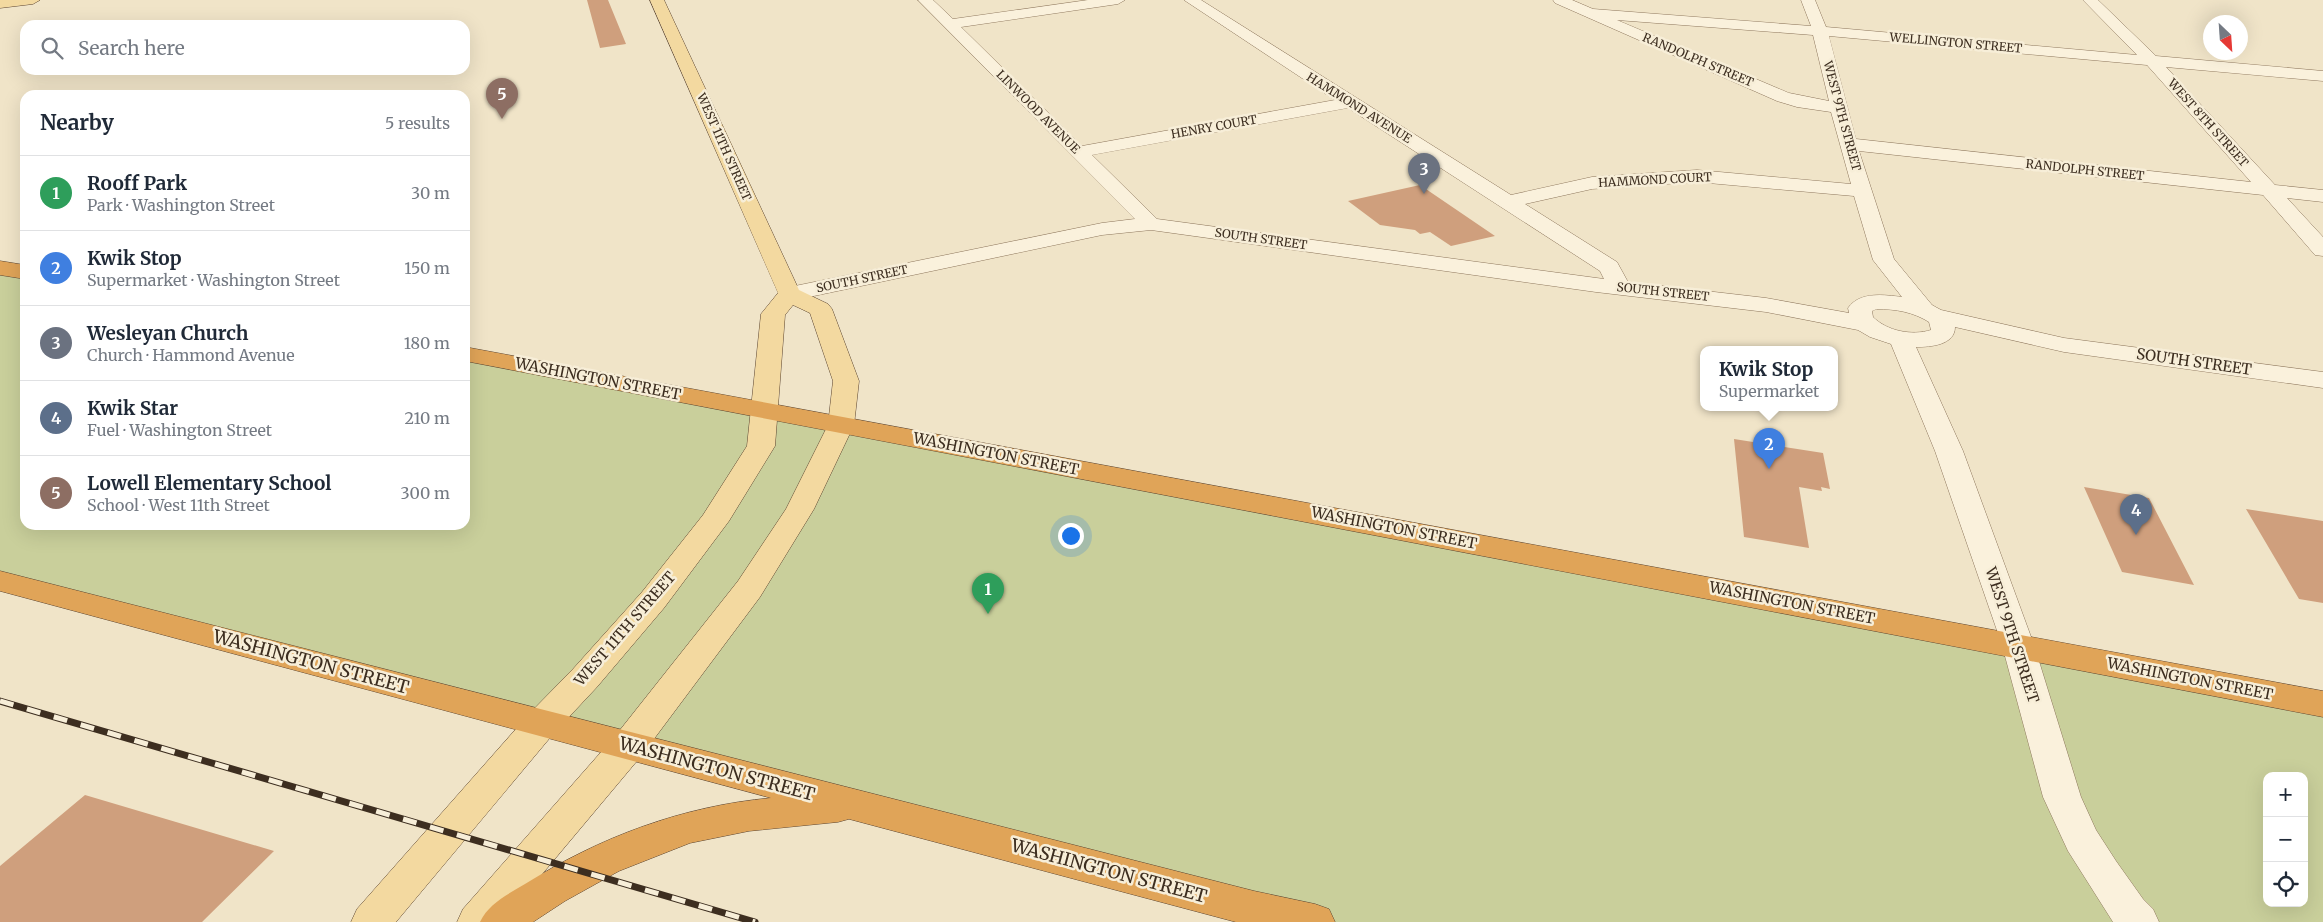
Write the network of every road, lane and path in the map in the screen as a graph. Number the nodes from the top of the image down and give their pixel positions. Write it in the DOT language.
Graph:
graph roads {
  1 [pos="33,0"];
  2 [pos="657,0"];
  3 [pos="925,0"];
  4 [pos="1118,0"];
  5 [pos="1191,0"];
  6 [pos="1560,0"];
  7 [pos="1808,0"];
  8 [pos="2090,0"];
  9 [pos="0,4"];
  10 [pos="1590,13"];
  11 [pos="950,24"];
  12 [pos="1820,31"];
  13 [pos="2152,61"];
  14 [pos="2323,76"];
  15 [pos="1350,102"];
  16 [pos="1840,108"];
  17 [pos="1848,144"];
  18 [pos="1078,152"];
  19 [pos="2269,190"];
  20 [pos="1864,191"];
  21 [pos="2323,196"];
  22 [pos="1508,202"];
  23 [pos="1151,224"];
  24 [pos="2323,250"];
  25 [pos="1884,260"];
  26 [pos="0,268"];
  27 [pos="20,271"];
  28 [pos="1620,288"];
  29 [pos="790,294"];
  30 [pos="1872,310"];
  31 [pos="1932,321"];
  32 [pos="1901,339"];
  33 [pos="470,355"];
  34 [pos="2323,380"];
  35 [pos="764,410"];
  36 [pos="841,425"];
  37 [pos="0,581"];
  38 [pos="2018,646"];
  39 [pos="2323,704"];
  40 [pos="542,723"];
  41 [pos="629,745"];
  42 [pos="856,805"];
  43 [pos="1271,916"];
  44 [pos="371,922"];
  45 [pos="477,922"];
  46 [pos="500,922"];
  47 [pos="1316,922"];
  48 [pos="2139,922"];
  1 -- 9 [label="main road"];
  2 -- 29 [label="main road, WEST 11TH STREET"];
  3 -- 11 [label="street, LINWOOD AVENUE"];
  4 -- 11 [label="street"];
  5 -- 15 [label="street, HAMMOND AVENUE"];
  6 -- 10 [label="street, RANDOLPH STREET"];
  7 -- 12 [label="street, WEST 9TH STREET"];
  8 -- 13 [label="street, WEST 8TH STREET"];
  10 -- 12 [label="street, WELLINGTON STREET"];
  10 -- 16 [label="street, RANDOLPH STREET"];
  11 -- 18 [label="street, LINWOOD AVENUE"];
  12 -- 13 [label="street, WELLINGTON STREET"];
  12 -- 16 [label="street, WEST 9TH STREET"];
  13 -- 14 [label="street, WELLINGTON STREET"];
  13 -- 19 [label="street, WEST 8TH STREET"];
  15 -- 18 [label="street, HENRY COURT"];
  15 -- 22 [label="street, HAMMOND AVENUE"];
  16 -- 17 [label="street, WEST 9TH STREET"];
  17 -- 19 [label="street, RANDOLPH STREET"];
  17 -- 20 [label="street, WEST 9TH STREET"];
  18 -- 23 [label="street, LINWOOD AVENUE"];
  19 -- 21 [label="street, RANDOLPH STREET"];
  19 -- 24 [label="street, WEST 8TH STREET"];
  20 -- 22 [label="street, HAMMOND COURT"];
  20 -- 25 [label="street, WEST 9TH STREET"];
  22 -- 28 [label="street, HAMMOND AVENUE"];
  23 -- 28 [label="street, SOUTH STREET"];
  23 -- 29 [label="street, SOUTH STREET"];
  25 -- 30 [label="street, WEST 9TH STREET"];
  25 -- 31 [label="street, WEST 9TH STREET"];
  26 -- 27 [label="highway"];
  28 -- 30 [label="street, SOUTH STREET"];
  29 -- 35 [label="main road, WEST 11TH STREET"];
  29 -- 36 [label="main road"];
  30 -- 31 [label="street"];
  30 -- 32 [label="street"];
  31 -- 32 [label="street"];
  31 -- 34 [label="street, SOUTH STREET"];
  32 -- 38 [label="street, WEST 9TH STREET"];
  33 -- 35 [label="highway, WASHINGTON STREET"];
  35 -- 36 [label="highway, WASHINGTON STREET"];
  35 -- 40 [label="main road, WEST 11TH STREET"];
  36 -- 38 [label="highway, WASHINGTON STREET"];
  36 -- 41 [label="main road"];
  37 -- 40 [label="highway, WASHINGTON STREET"];
  38 -- 39 [label="highway, WASHINGTON STREET"];
  38 -- 48 [label="street, WEST 9TH STREET"];
  40 -- 41 [label="highway, WASHINGTON STREET"];
  40 -- 44 [label="main road, WEST 11TH STREET"];
  41 -- 42 [label="highway, WASHINGTON STREET"];
  41 -- 45 [label="main road"];
  42 -- 43 [label="highway, WASHINGTON STREET"];
  42 -- 46 [label="highway"];
  43 -- 47 [label="highway, WASHINGTON STREET"];
}
